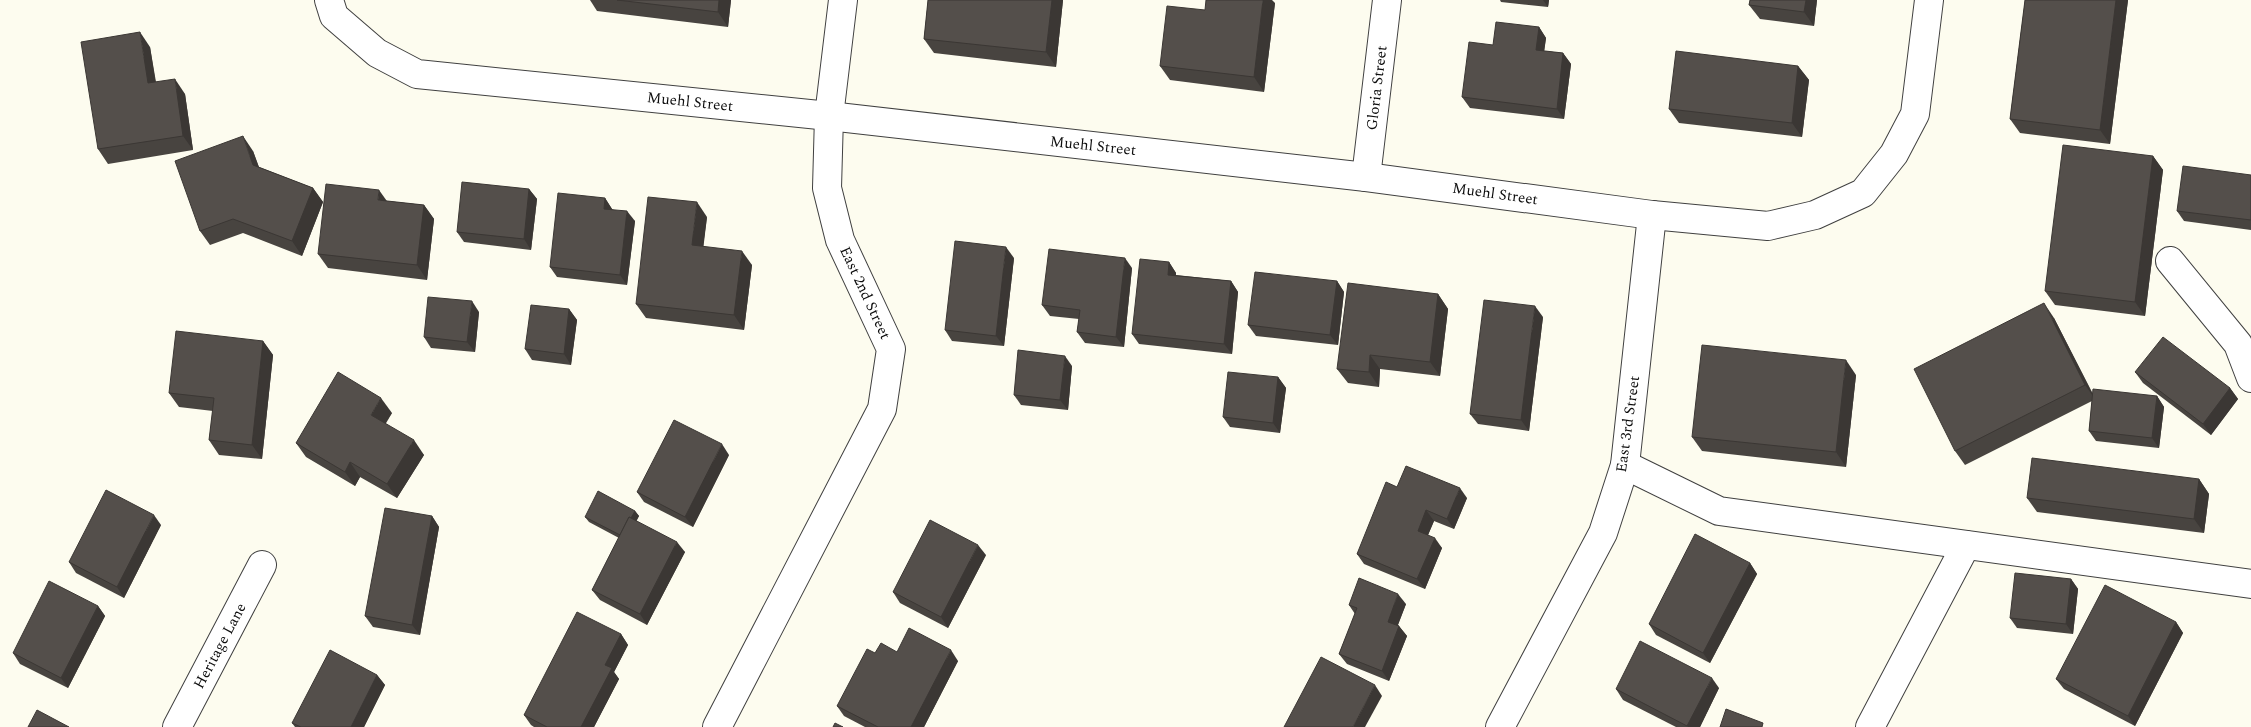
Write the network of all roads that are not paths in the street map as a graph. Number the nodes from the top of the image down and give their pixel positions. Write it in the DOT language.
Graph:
graph roads {
  1 [pos="843,0"];
  2 [pos="1387,0"];
  3 [pos="1929,0"];
  4 [pos="332,8"];
  5 [pos="830,116"];
  6 [pos="1366,177"];
  7 [pos="1652,214"];
  8 [pos="2170,261"];
  9 [pos="2251,378"];
  10 [pos="1625,465"];
  11 [pos="1966,545"];
  12 [pos="262,565"];
  13 [pos="2251,584"];
  14 [pos="177,727"];
  15 [pos="717,727"];
  16 [pos="1500,727"];
  17 [pos="1870,727"];
  1 -- 5 [label="street, East 2nd Street"];
  2 -- 6 [label="street, Gloria Street"];
  3 -- 7 [label="street, Muehl Street"];
  4 -- 5 [label="street, Muehl Street"];
  5 -- 6 [label="street, Muehl Street"];
  5 -- 15 [label="street, East 2nd Street"];
  6 -- 7 [label="street, Muehl Street"];
  7 -- 10 [label="street, East 3rd Street"];
  8 -- 9 [label="street"];
  10 -- 11 [label="street"];
  10 -- 16 [label="street, East 3rd Street"];
  11 -- 13 [label="street"];
  11 -- 17 [label="street"];
  12 -- 14 [label="street, Heritage Lane"];
}
